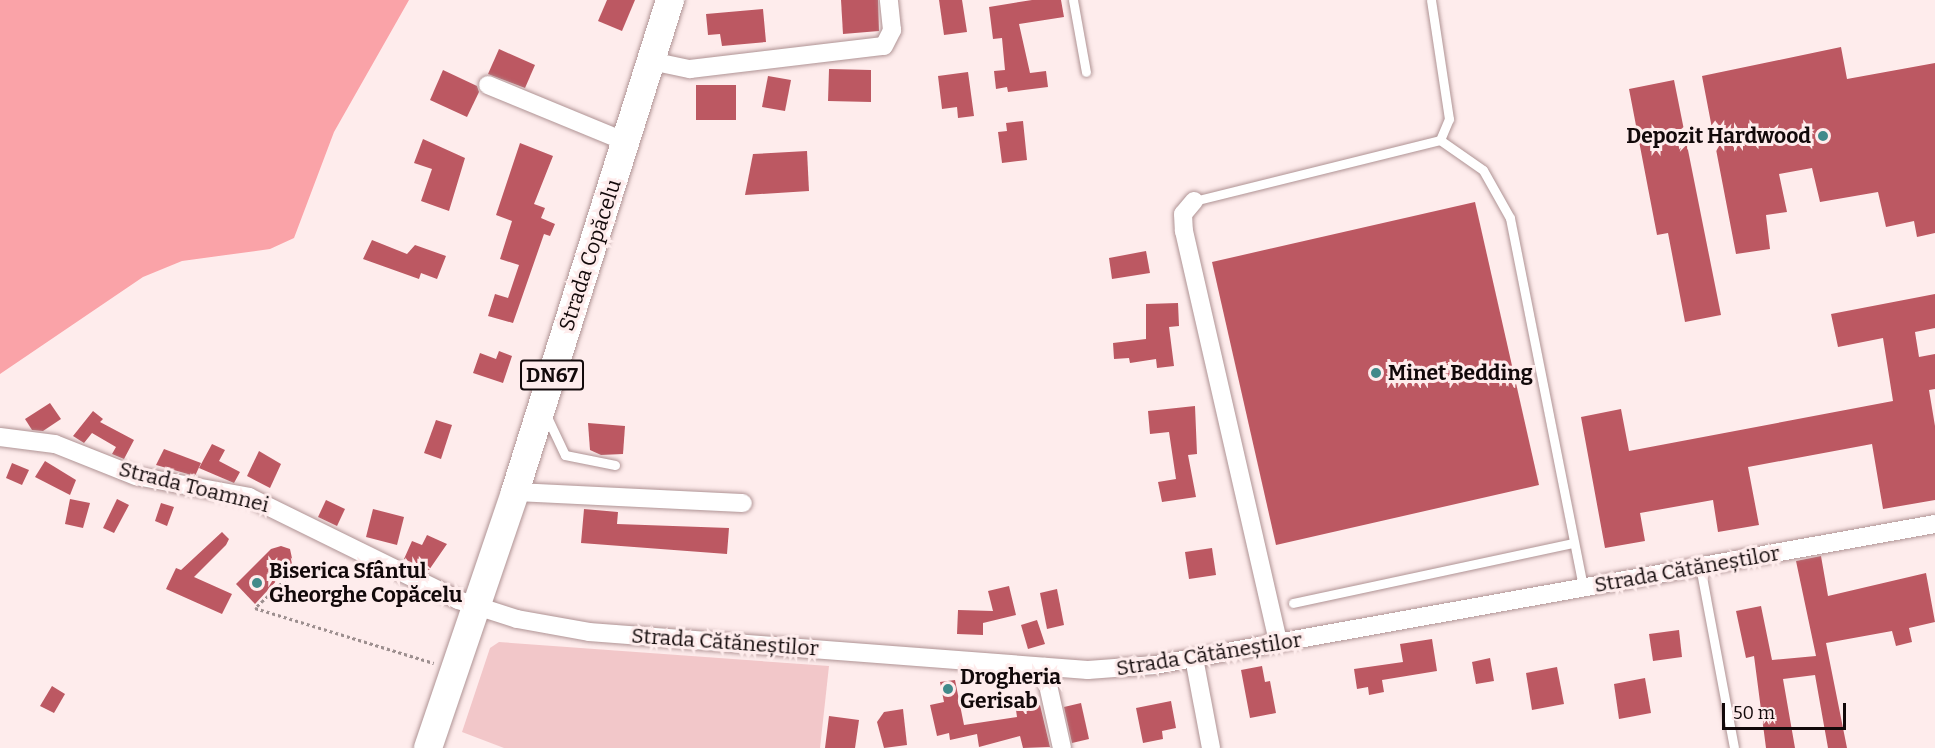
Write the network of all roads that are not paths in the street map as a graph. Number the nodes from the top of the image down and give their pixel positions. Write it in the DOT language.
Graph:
graph roads {
  1 [pos="670,0"];
  2 [pos="889,0"];
  3 [pos="1073,0"];
  4 [pos="1431,0"];
  5 [pos="651,62"];
  6 [pos="1086,72"];
  7 [pos="488,86"];
  8 [pos="1440,140"];
  9 [pos="626,142"];
  10 [pos="1194,201"];
  11 [pos="543,403"];
  12 [pos="0,437"];
  13 [pos="615,465"];
  14 [pos="515,492"];
  15 [pos="743,503"];
  16 [pos="1935,524"];
  17 [pos="1574,543"];
  18 [pos="1700,566"];
  19 [pos="1583,588"];
  20 [pos="1293,603"];
  21 [pos="477,606"];
  22 [pos="1278,643"];
  23 [pos="1194,658"];
  24 [pos="1044,666"];
  25 [pos="1734,747"];
  26 [pos="428,748"];
  27 [pos="1062,748"];
  28 [pos="1211,748"];
  1 -- 5 [label="main road, Strada Copăcelu / DN67"];
  2 -- 5 [label="street"];
  3 -- 6 [label="lane"];
  4 -- 8 [label="lane"];
  5 -- 9 [label="main road, Strada Copăcelu / DN67"];
  7 -- 9 [label="street"];
  8 -- 10 [label="lane"];
  8 -- 17 [label="lane"];
  9 -- 11 [label="main road, Strada Copăcelu / DN67"];
  10 -- 22 [label="street"];
  11 -- 13 [label="lane"];
  11 -- 14 [label="main road, Strada Copăcelu / DN67"];
  12 -- 21 [label="street, Strada Toamnei"];
  14 -- 15 [label="street"];
  14 -- 21 [label="main road, Strada Copăcelu / DN67"];
  16 -- 18 [label="street, Strada Cătăneștilor"];
  17 -- 19 [label="lane"];
  17 -- 20 [label="lane"];
  18 -- 19 [label="street, Strada Cătăneștilor"];
  18 -- 25 [label="lane"];
  19 -- 22 [label="street, Strada Cătăneștilor"];
  21 -- 24 [label="street, Strada Cătăneștilor"];
  21 -- 26 [label="main road, Strada Copăcelu / DN67"];
  22 -- 23 [label="street, Strada Cătăneștilor"];
  23 -- 24 [label="street, Strada Cătăneștilor"];
  23 -- 28 [label="street"];
  24 -- 27 [label="street"];
}
